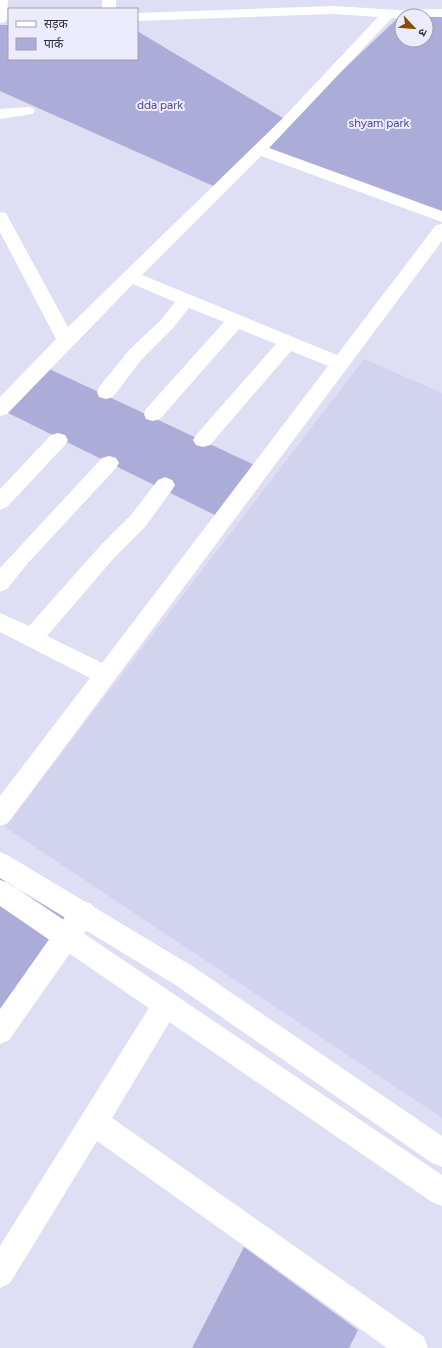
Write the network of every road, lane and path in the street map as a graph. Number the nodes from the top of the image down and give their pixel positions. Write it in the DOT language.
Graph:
graph roads {
  1 [pos="2,0"];
  2 [pos="213,0"];
  3 [pos="442,13"];
  4 [pos="388,14"];
  5 [pos="214,15"];
  6 [pos="138,17"];
  7 [pos="0,19"];
  8 [pos="28,111"];
  9 [pos="0,114"];
  10 [pos="259,150"];
  11 [pos="0,217"];
  12 [pos="442,217"];
  13 [pos="442,229"];
  14 [pos="7,242"];
  15 [pos="132,277"];
  16 [pos="186,299"];
  17 [pos="236,320"];
  18 [pos="66,340"];
  19 [pos="288,342"];
  20 [pos="340,364"];
  21 [pos="106,392"];
  22 [pos="0,409"];
  23 [pos="153,414"];
  24 [pos="58,440"];
  25 [pos="203,440"];
  26 [pos="109,463"];
  27 [pos="165,486"];
  28 [pos="0,502"];
  29 [pos="0,583"];
  30 [pos="0,622"];
  31 [pos="32,638"];
  32 [pos="104,675"];
  33 [pos="0,814"];
  34 [pos="0,864"];
  35 [pos="0,892"];
  36 [pos="82,913"];
  37 [pos="66,937"];
  38 [pos="166,1004"];
  39 [pos="0,1031"];
  40 [pos="93,1120"];
  41 [pos="442,1153"];
  42 [pos="442,1192"];
  43 [pos="0,1273"];
  44 [pos="413,1348"];
  1 -- 7 [label="street"];
  2 -- 5 [label="street"];
  3 -- 4 [label="street"];
  4 -- 5 [label="street"];
  4 -- 10 [label="street"];
  5 -- 6 [label="street"];
  8 -- 9 [label="street"];
  10 -- 12 [label="street"];
  10 -- 15 [label="street"];
  11 -- 14 [label="street"];
  13 -- 20 [label="street"];
  14 -- 18 [label="street"];
  15 -- 16 [label="street"];
  15 -- 18 [label="street"];
  16 -- 17 [label="street"];
  16 -- 21 [label="street"];
  17 -- 19 [label="street"];
  17 -- 23 [label="street"];
  18 -- 22 [label="street"];
  19 -- 20 [label="street"];
  19 -- 25 [label="street"];
  20 -- 32 [label="street"];
  24 -- 28 [label="street"];
  26 -- 29 [label="street"];
  27 -- 31 [label="street"];
  30 -- 31 [label="street"];
  31 -- 32 [label="street"];
  32 -- 33 [label="street"];
  34 -- 36 [label="street"];
  35 -- 37 [label="street"];
  36 -- 37 [label="street"];
  36 -- 41 [label="street"];
  37 -- 38 [label="street"];
  37 -- 39 [label="street"];
  38 -- 40 [label="street"];
  38 -- 42 [label="street"];
  40 -- 43 [label="street"];
  40 -- 44 [label="street"];
}
